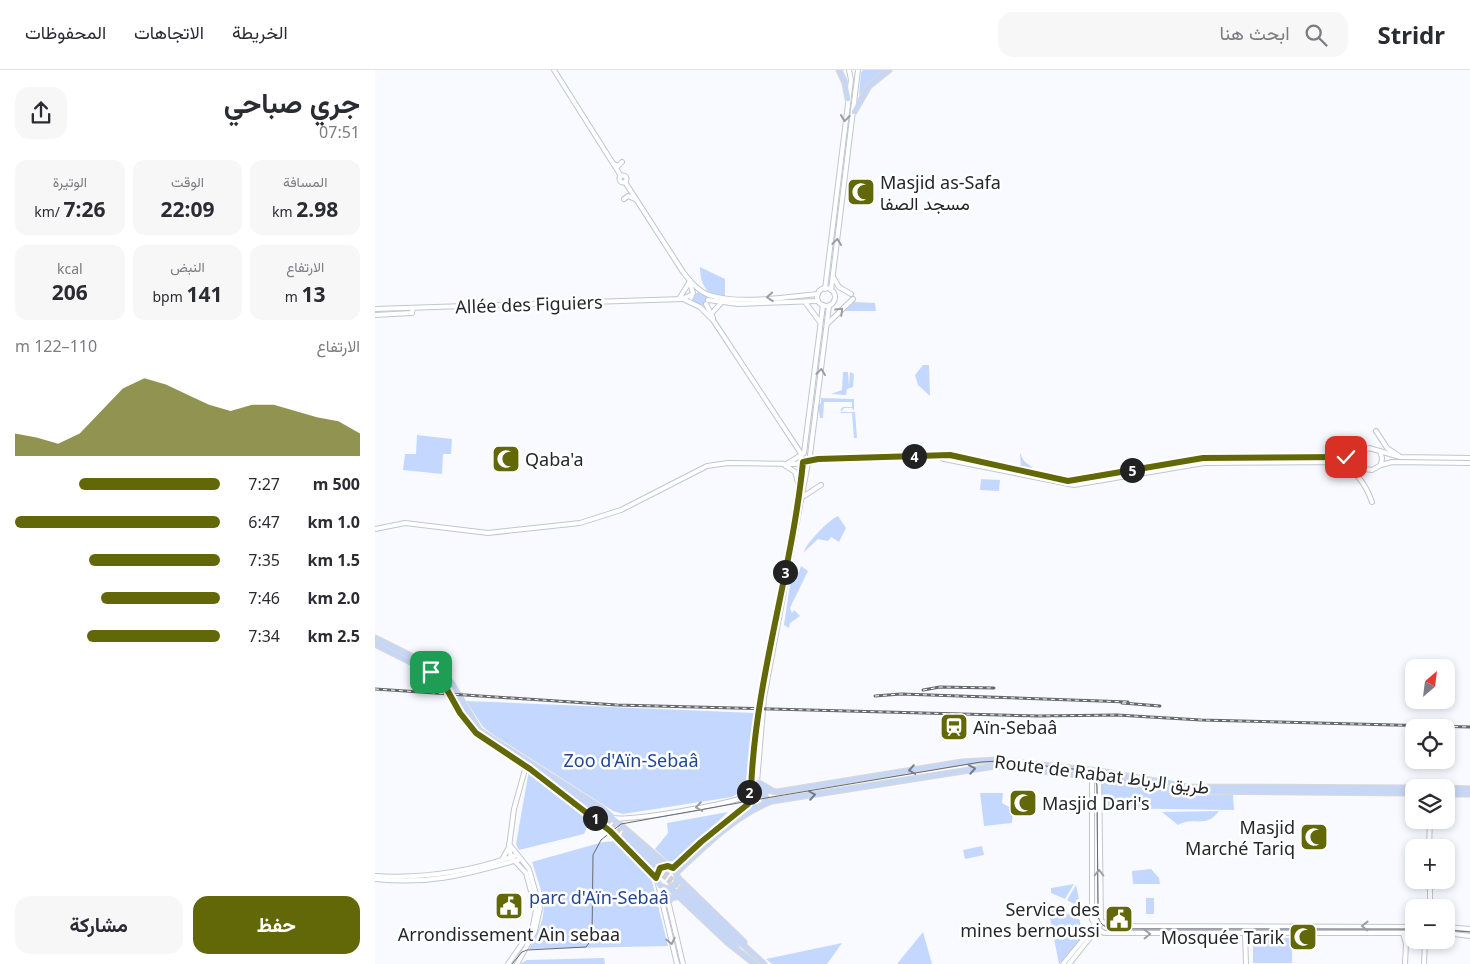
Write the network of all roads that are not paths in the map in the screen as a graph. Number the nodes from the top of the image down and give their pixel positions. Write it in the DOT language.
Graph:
graph roads {
  1 [pos="554,70"];
  2 [pos="839,70"];
  3 [pos="849,70"];
  4 [pos="858,70"];
  5 [pos="889,70"];
  6 [pos="848,99"];
  7 [pos="854,112"];
  8 [pos="622,162"];
  9 [pos="613,164"];
  10 [pos="624,199"];
  11 [pos="637,200"];
  12 [pos="833,277"];
  13 [pos="689,281"];
  14 [pos="825,289"];
  15 [pos="701,290"];
  16 [pos="831,290"];
  17 [pos="692,294"];
  18 [pos="707,294"];
  19 [pos="818,294"];
  20 [pos="851,294"];
  21 [pos="681,299"];
  22 [pos="853,299"];
  23 [pos="818,301"];
  24 [pos="691,302"];
  25 [pos="707,302"];
  26 [pos="805,302"];
  27 [pos="722,303"];
  28 [pos="823,306"];
  29 [pos="829,306"];
  30 [pos="700,307"];
  31 [pos="413,308"];
  32 [pos="375,309"];
  33 [pos="711,314"];
  34 [pos="375,315"];
  35 [pos="713,320"];
  36 [pos="821,322"];
  37 [pos="827,324"];
  38 [pos="1376,431"];
  39 [pos="1380,451"];
  40 [pos="1361,453"];
  41 [pos="802,455"];
  42 [pos="939,456"];
  43 [pos="1401,457"];
  44 [pos="1470,458"];
  45 [pos="807,460"];
  46 [pos="1338,462"];
  47 [pos="781,463"];
  48 [pos="788,463"];
  49 [pos="1361,464"];
  50 [pos="1470,464"];
  51 [pos="1381,465"];
  52 [pos="821,485"];
  53 [pos="799,489"];
  54 [pos="804,496"];
  55 [pos="1372,502"];
  56 [pos="375,530"];
  57 [pos="375,638"];
  58 [pos="375,644"];
  59 [pos="527,766"];
  60 [pos="1092,770"];
  61 [pos="1099,770"];
  62 [pos="1092,776"];
  63 [pos="1099,777"];
  64 [pos="757,782"];
  65 [pos="1405,788"];
  66 [pos="1455,788"];
  67 [pos="1470,788"];
  68 [pos="751,790"];
  69 [pos="761,790"];
  70 [pos="1280,791"];
  71 [pos="777,792"];
  72 [pos="1405,793"];
  73 [pos="1455,794"];
  74 [pos="1470,794"];
  75 [pos="747,796"];
  76 [pos="748,804"];
  77 [pos="764,804"];
  78 [pos="756,808"];
  79 [pos="597,813"];
  80 [pos="613,818"];
  81 [pos="624,837"];
  82 [pos="509,846"];
  83 [pos="517,855"];
  84 [pos="513,859"];
  85 [pos="521,859"];
  86 [pos="502,861"];
  87 [pos="654,865"];
  88 [pos="668,866"];
  89 [pos="675,870"];
  90 [pos="375,878"];
  91 [pos="656,878"];
  92 [pos="678,878"];
  93 [pos="658,884"];
  94 [pos="667,888"];
  95 [pos="680,892"];
  96 [pos="668,903"];
  97 [pos="1092,919"];
  98 [pos="1101,922"];
  99 [pos="1095,925"];
  100 [pos="1405,926"];
  101 [pos="1455,928"];
  102 [pos="1470,929"];
  103 [pos="1099,930"];
  104 [pos="1403,933"];
  105 [pos="1245,934"];
  106 [pos="1455,934"];
  107 [pos="1470,936"];
  108 [pos="1425,949"];
  109 [pos="752,953"];
  110 [pos="508,964"];
  111 [pos="517,964"];
  112 [pos="677,964"];
  113 [pos="683,964"];
  114 [pos="755,964"];
  115 [pos="764,964"];
  116 [pos="1063,964"];
  117 [pos="1069,964"];
  118 [pos="1246,964"];
  119 [pos="1405,964"];
  120 [pos="1424,964"];
  1 -- 9 [label="street"];
  2 -- 6 [label="main road"];
  3 -- 6 [label="street"];
  4 -- 7 [label="street"];
  5 -- 7 [label="main road"];
  6 -- 14 [label="street, one-way"];
  12 -- 7 [label="street, one-way"];
  8 -- 9 [label="street"];
  9 -- 11 [label="street"];
  10 -- 11 [label="street"];
  11 -- 13 [label="street"];
  12 -- 16 [label="street"];
  12 -- 20 [label="street"];
  13 -- 15 [label="street"];
  13 -- 17 [label="street"];
  13 -- 21 [label="street"];
  14 -- 16 [label="street"];
  14 -- 19 [label="street"];
  15 -- 17 [label="street"];
  15 -- 18 [label="street"];
  16 -- 29 [label="street"];
  17 -- 21 [label="street, Allée des Figuiers"];
  17 -- 24 [label="street"];
  19 -- 18 [label="street, one-way"];
  18 -- 25 [label="street"];
  19 -- 23 [label="street"];
  21 -- 24 [label="street, Allée des Figuiers"];
  21 -- 31 [label="street, Allée des Figuiers"];
  37 -- 22 [label="street, one-way"];
  23 -- 26 [label="street"];
  23 -- 28 [label="street"];
  24 -- 30 [label="street"];
  25 -- 27 [label="street"];
  25 -- 30 [label="street"];
  25 -- 33 [label="street"];
  26 -- 27 [label="street"];
  26 -- 36 [label="street"];
  27 -- 33 [label="street"];
  28 -- 29 [label="street"];
  28 -- 36 [label="street"];
  29 -- 37 [label="street"];
  30 -- 35 [label="street"];
  31 -- 32 [label="street, Allée des Figuiers"];
  31 -- 34 [label="street"];
  33 -- 35 [label="street"];
  35 -- 41 [label="street"];
  36 -- 41 [label="street"];
  45 -- 37 [label="street, one-way"];
  38 -- 43 [label="street"];
  39 -- 40 [label="street"];
  39 -- 43 [label="street"];
  39 -- 51 [label="street"];
  40 -- 42 [label="street"];
  40 -- 49 [label="street"];
  41 -- 45 [label="street"];
  41 -- 45 [label="street"];
  41 -- 48 [label="street"];
  42 -- 45 [label="street"];
  42 -- 46 [label="street"];
  43 -- 44 [label="street"];
  45 -- 48 [label="street"];
  45 -- 53 [label="street"];
  45 -- 54 [label="street"];
  46 -- 49 [label="street"];
  46 -- 55 [label="street"];
  47 -- 48 [label="street"];
  47 -- 53 [label="street"];
  47 -- 56 [label="street"];
  49 -- 51 [label="street"];
  50 -- 51 [label="street"];
  52 -- 54 [label="street"];
  53 -- 68 [label="street"];
  54 -- 64 [label="street"];
  57 -- 59 [label="main road"];
  58 -- 59 [label="main road"];
  59 -- 79 [label="main road"];
  59 -- 80 [label="main road"];
  59 -- 82 [label="street"];
  59 -- 91 [label="main road"];
  60 -- 61 [label="main road, Route de Rabat طريق الرباط"];
  60 -- 62 [label="street"];
  60 -- 71 [label="main road, Route de Rabat طريق الرباط, one-way"];
  61 -- 63 [label="street"];
  61 -- 70 [label="main road, Route de Rabat طريق الرباط"];
  62 -- 63 [label="main road, Route de Rabat طريق الرباط"];
  77 -- 62 [label="main road, Route de Rabat طريق الرباط, one-way"];
  62 -- 97 [label="street"];
  63 -- 70 [label="main road, Route de Rabat طريق الرباط"];
  98 -- 63 [label="street, one-way"];
  64 -- 69 [label="street"];
  64 -- 71 [label="main road"];
  65 -- 70 [label="main road, Route de Rabat طريق الرباط"];
  66 -- 67 [label="main road"];
  68 -- 69 [label="main road"];
  68 -- 75 [label="main road"];
  69 -- 71 [label="main road, Route de Rabat طريق الرباط"];
  69 -- 77 [label="main road"];
  70 -- 72 [label="main road, Route de Rabat طريق الرباط"];
  73 -- 74 [label="main road"];
  75 -- 76 [label="main road"];
  75 -- 80 [label="street, one-way"];
  76 -- 78 [label="main road"];
  76 -- 89 [label="main road"];
  77 -- 78 [label="main road"];
  78 -- 89 [label="main road"];
  80 -- 88 [label="main road"];
  81 -- 87 [label="main road"];
  82 -- 83 [label="street"];
  82 -- 84 [label="street"];
  82 -- 86 [label="street"];
  83 -- 84 [label="street"];
  83 -- 85 [label="street"];
  84 -- 85 [label="street"];
  84 -- 86 [label="street"];
  84 -- 90 [label="street"];
  84 -- 110 [label="street"];
  85 -- 111 [label="street"];
  86 -- 90 [label="street"];
  88 -- 89 [label="main road"];
  88 -- 91 [label="main road"];
  89 -- 92 [label="main road"];
  91 -- 93 [label="main road"];
  92 -- 94 [label="main road"];
  92 -- 109 [label="main road"];
  93 -- 94 [label="main road"];
  93 -- 112 [label="street, one-way"];
  94 -- 95 [label="main road"];
  94 -- 96 [label="street"];
  95 -- 96 [label="main road"];
  95 -- 109 [label="main road"];
  95 -- 114 [label="main road"];
  96 -- 113 [label="street"];
  97 -- 98 [label="street"];
  97 -- 99 [label="street"];
  98 -- 99 [label="street"];
  100 -- 98 [label="street, one-way"];
  98 -- 103 [label="street"];
  99 -- 103 [label="street"];
  99 -- 116 [label="street"];
  100 -- 104 [label="street"];
  101 -- 102 [label="street"];
  103 -- 105 [label="street, one-way"];
  103 -- 117 [label="street"];
  104 -- 105 [label="street"];
  104 -- 119 [label="street"];
  105 -- 118 [label="street"];
  106 -- 107 [label="street"];
  108 -- 120 [label="street"];
  109 -- 115 [label="main road"];
}
